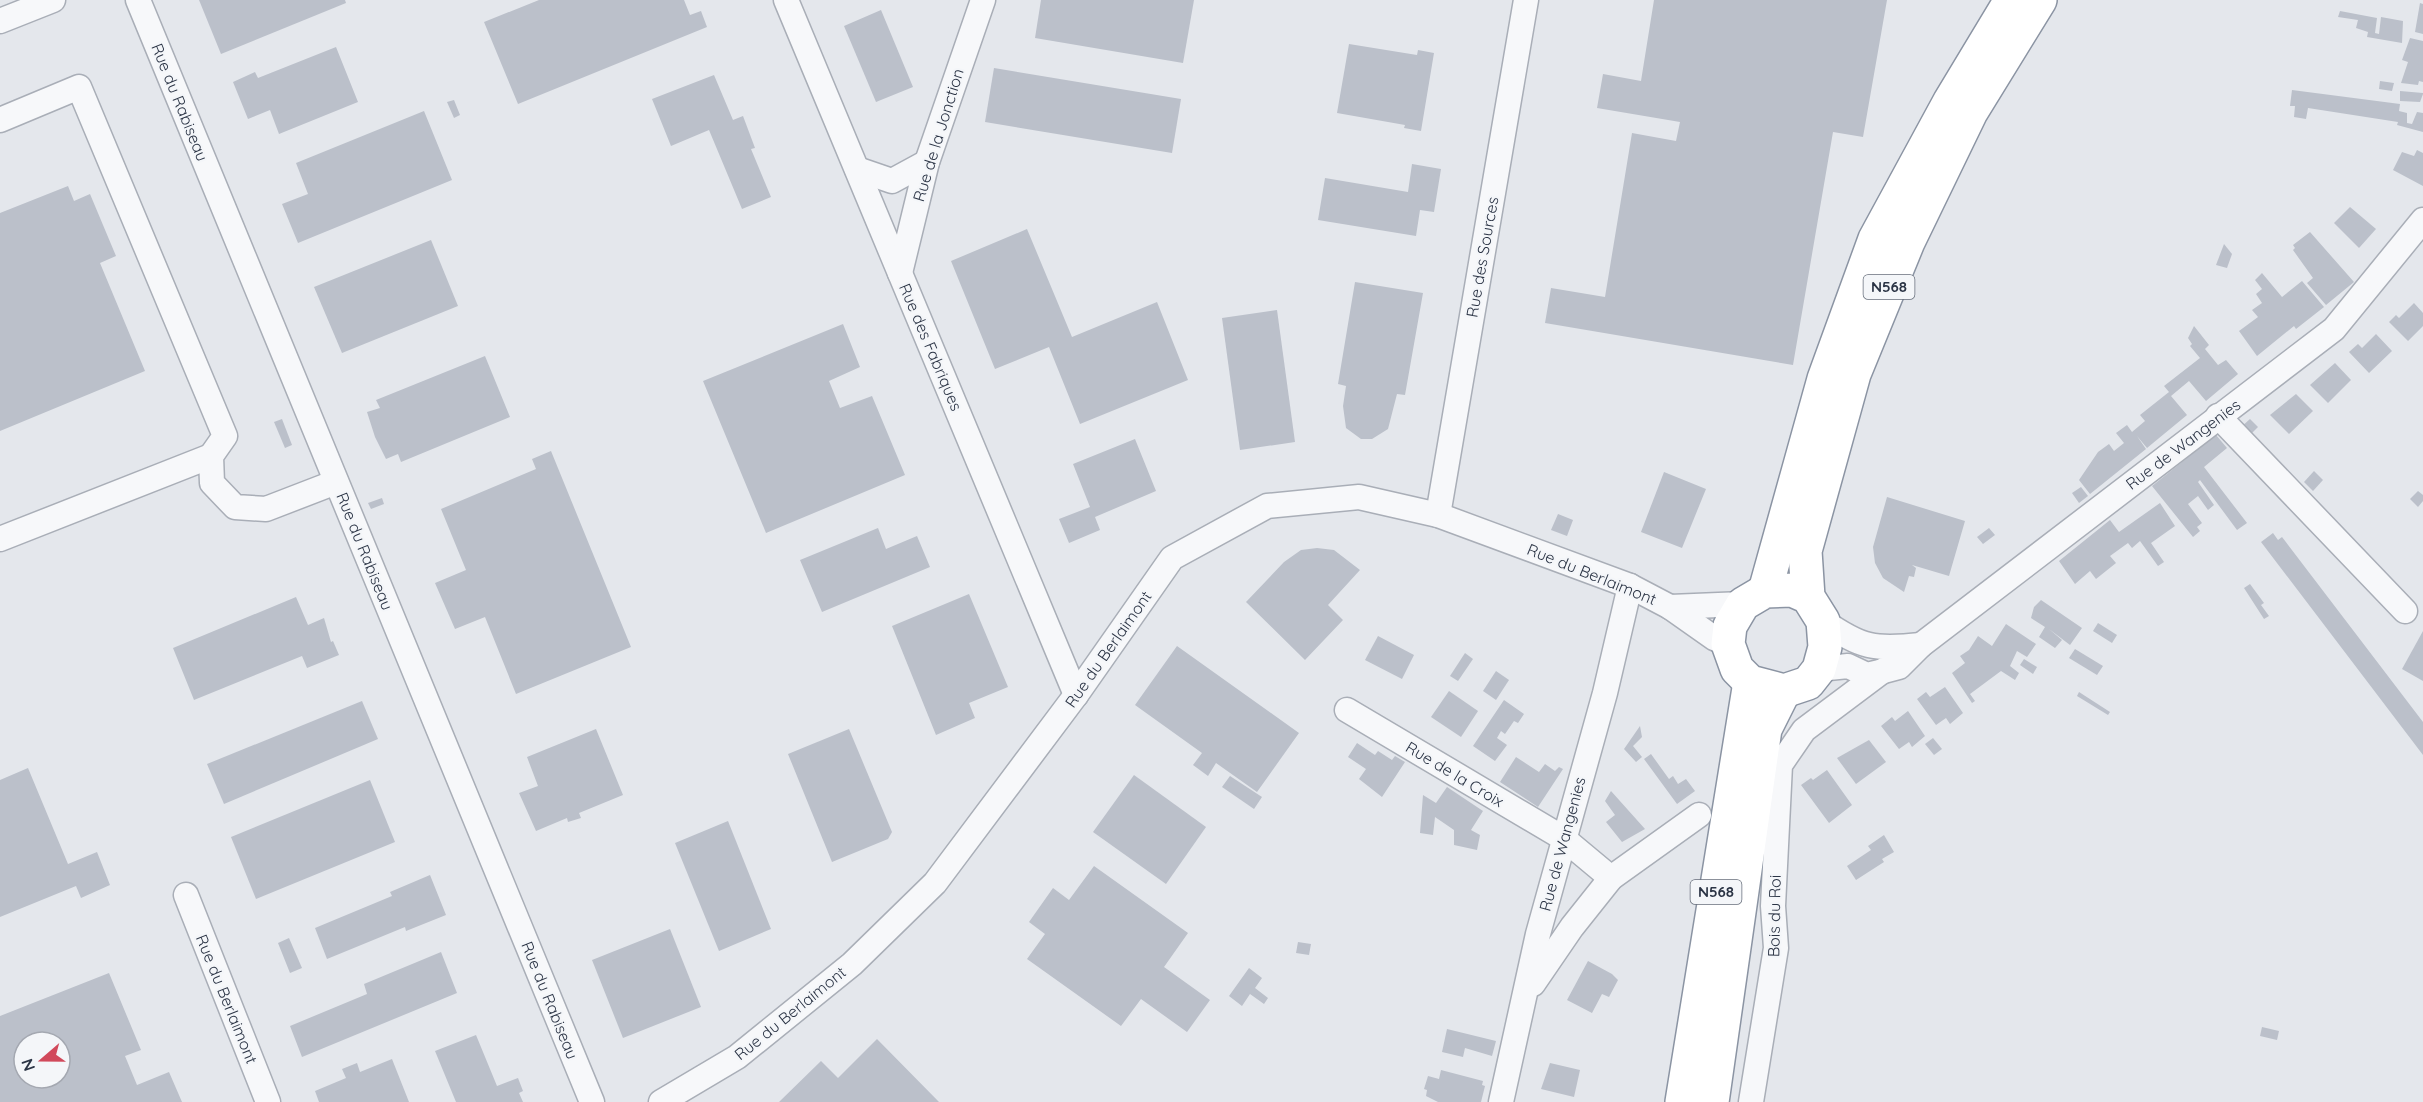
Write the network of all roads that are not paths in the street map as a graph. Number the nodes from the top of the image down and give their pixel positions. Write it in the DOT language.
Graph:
graph roads {
  1 [pos="53,0"];
  2 [pos="138,0"];
  3 [pos="786,0"];
  4 [pos="983,0"];
  5 [pos="1526,0"];
  6 [pos="2011,0"];
  7 [pos="2040,0"];
  8 [pos="0,21"];
  9 [pos="0,120"];
  10 [pos="927,162"];
  11 [pos="857,168"];
  12 [pos="2423,220"];
  13 [pos="900,273"];
  14 [pos="2218,416"];
  15 [pos="211,456"];
  16 [pos="336,482"];
  17 [pos="1438,515"];
  18 [pos="0,539"];
  19 [pos="1630,586"];
  20 [pos="1754,597"];
  21 [pos="1670,607"];
  22 [pos="1815,609"];
  23 [pos="2405,611"];
  24 [pos="1728,644"];
  25 [pos="1921,645"];
  26 [pos="1896,648"];
  27 [pos="1819,669"];
  28 [pos="1884,671"];
  29 [pos="1750,682"];
  30 [pos="1784,692"];
  31 [pos="1076,694"];
  32 [pos="1347,710"];
  33 [pos="1780,765"];
  34 [pos="1699,815"];
  35 [pos="1563,838"];
  36 [pos="1611,878"];
  37 [pos="186,895"];
  38 [pos="1526,994"];
  39 [pos="268,1102"];
  40 [pos="592,1102"];
  41 [pos="661,1102"];
  42 [pos="1501,1102"];
  43 [pos="1682,1102"];
  44 [pos="1712,1102"];
  45 [pos="1751,1102"];
  1 -- 8 [label="street"];
  2 -- 16 [label="street, Rue du Rabiseau"];
  3 -- 11 [label="street, Rue des Fabriques"];
  4 -- 10 [label="street, Rue de la Jonction"];
  5 -- 17 [label="street, Rue des Sources"];
  6 -- 20 [label="highway, N568"];
  7 -- 22 [label="highway, N568"];
  9 -- 15 [label="street"];
  10 -- 11 [label="street"];
  10 -- 13 [label="street, Rue de la Jonction"];
  11 -- 13 [label="street, Rue des Fabriques"];
  12 -- 14 [label="street, Rue de Wangenies"];
  13 -- 31 [label="street, Rue des Fabriques"];
  14 -- 23 [label="street"];
  14 -- 25 [label="street, Rue de Wangenies"];
  15 -- 16 [label="street"];
  15 -- 18 [label="street"];
  16 -- 40 [label="street, Rue du Rabiseau"];
  17 -- 19 [label="street, Rue du Berlaimont"];
  17 -- 31 [label="street, Rue du Berlaimont"];
  19 -- 21 [label="street, Rue du Berlaimont"];
  19 -- 35 [label="street, Rue de Wangenies"];
  20 -- 21 [label="street, Rue du Berlaimont"];
  20 -- 22 [label="highway"];
  20 -- 24 [label="highway, N568"];
  21 -- 24 [label="street, Rue du Berlaimont"];
  22 -- 26 [label="street"];
  22 -- 27 [label="highway, N568"];
  24 -- 29 [label="highway"];
  25 -- 26 [label="street"];
  25 -- 28 [label="street, Rue de Wangenies"];
  26 -- 28 [label="street, Rue de Wangenies"];
  27 -- 28 [label="street"];
  27 -- 30 [label="highway"];
  28 -- 33 [label="street, Rue de Wangenies"];
  29 -- 30 [label="highway"];
  29 -- 43 [label="highway, N568"];
  30 -- 44 [label="highway, N568"];
  31 -- 41 [label="street, Rue du Berlaimont"];
  32 -- 35 [label="street, Rue de la Croix"];
  33 -- 45 [label="street, Bois du Roi"];
  34 -- 36 [label="street"];
  35 -- 36 [label="street, Rue de la Croix"];
  35 -- 38 [label="street, Rue de Wangenies"];
  36 -- 38 [label="street"];
  37 -- 39 [label="street, Rue du Berlaimont"];
  38 -- 42 [label="street, Rue de Wangenies"];
}
